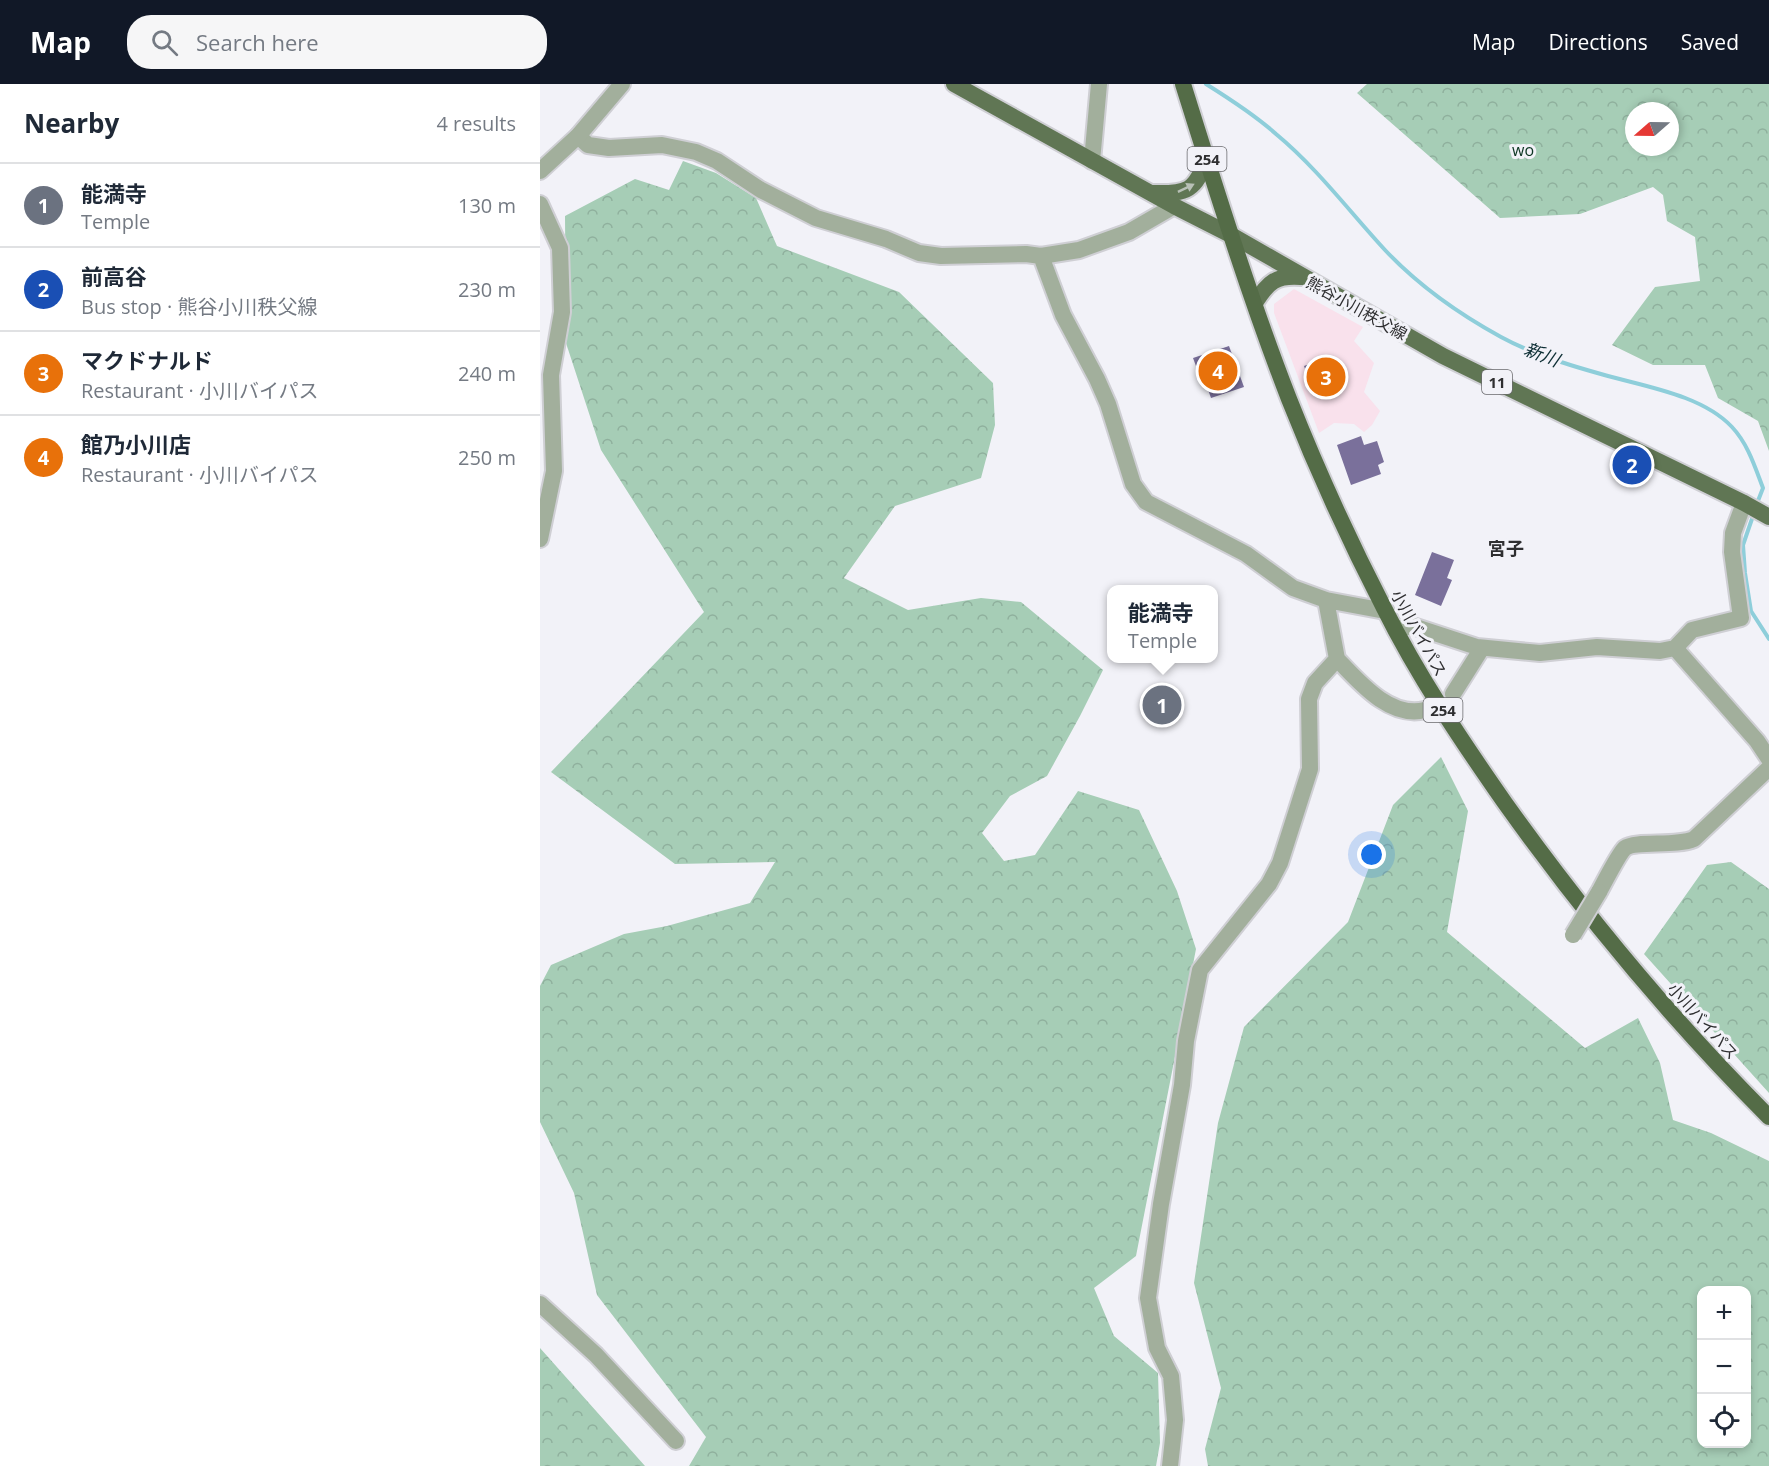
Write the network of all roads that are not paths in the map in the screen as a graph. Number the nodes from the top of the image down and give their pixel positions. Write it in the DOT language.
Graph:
graph roads {
  1 [pos="622,84"];
  2 [pos="954,84"];
  3 [pos="1099,84"];
  4 [pos="1183,84"];
  5 [pos="578,136"];
  6 [pos="1207,158"];
  7 [pos="1092,161"];
  8 [pos="540,171"];
  9 [pos="1149,193"];
  10 [pos="540,204"];
  11 [pos="1174,206"];
  12 [pos="1231,235"];
  13 [pos="1041,256"];
  14 [pos="1302,277"];
  15 [pos="1255,303"];
  16 [pos="1744,503"];
  17 [pos="1769,517"];
  18 [pos="540,539"];
  19 [pos="1326,600"];
  20 [pos="1385,611"];
  21 [pos="1395,629"];
  22 [pos="1482,648"];
  23 [pos="1675,648"];
  24 [pos="1337,659"];
  25 [pos="1453,694"];
  26 [pos="1425,710"];
  27 [pos="1769,759"];
  28 [pos="1769,768"];
  29 [pos="1570,941"];
  30 [pos="1769,1117"];
  31 [pos="540,1304"];
  32 [pos="676,1441"];
  33 [pos="1170,1466"];
  1 -- 5 [label="street"];
  2 -- 7 [label="main road, 熊谷小川秩父線 / 11"];
  3 -- 7 [label="street"];
  4 -- 6 [label="highway, 小川バイパス / 254"];
  5 -- 8 [label="street"];
  5 -- 13 [label="street"];
  9 -- 6 [label="main road, one-way"];
  6 -- 12 [label="highway, 小川バイパス / 254"];
  7 -- 9 [label="main road, 熊谷小川秩父線 / 11"];
  9 -- 11 [label="main road, 熊谷小川秩父線 / 11"];
  10 -- 18 [label="street"];
  11 -- 12 [label="main road, 熊谷小川秩父線 / 11"];
  11 -- 13 [label="street"];
  12 -- 14 [label="main road, 熊谷小川秩父線 / 11"];
  12 -- 15 [label="highway, 小川バイパス / 254"];
  13 -- 19 [label="street"];
  14 -- 15 [label="main road"];
  14 -- 16 [label="main road, 熊谷小川秩父線 / 11"];
  15 -- 20 [label="highway, 小川バイパス / 254"];
  16 -- 17 [label="main road, 熊谷小川秩父線 / 11"];
  16 -- 23 [label="street"];
  19 -- 20 [label="street"];
  19 -- 24 [label="street"];
  20 -- 21 [label="highway, 小川バイパス / 254"];
  21 -- 22 [label="street"];
  21 -- 30 [label="highway, 小川バイパス / 254"];
  22 -- 23 [label="street"];
  22 -- 25 [label="street"];
  23 -- 27 [label="street"];
  24 -- 26 [label="street"];
  24 -- 33 [label="street"];
  28 -- 29 [label="street, bridge"];
  31 -- 32 [label="street"];
}
